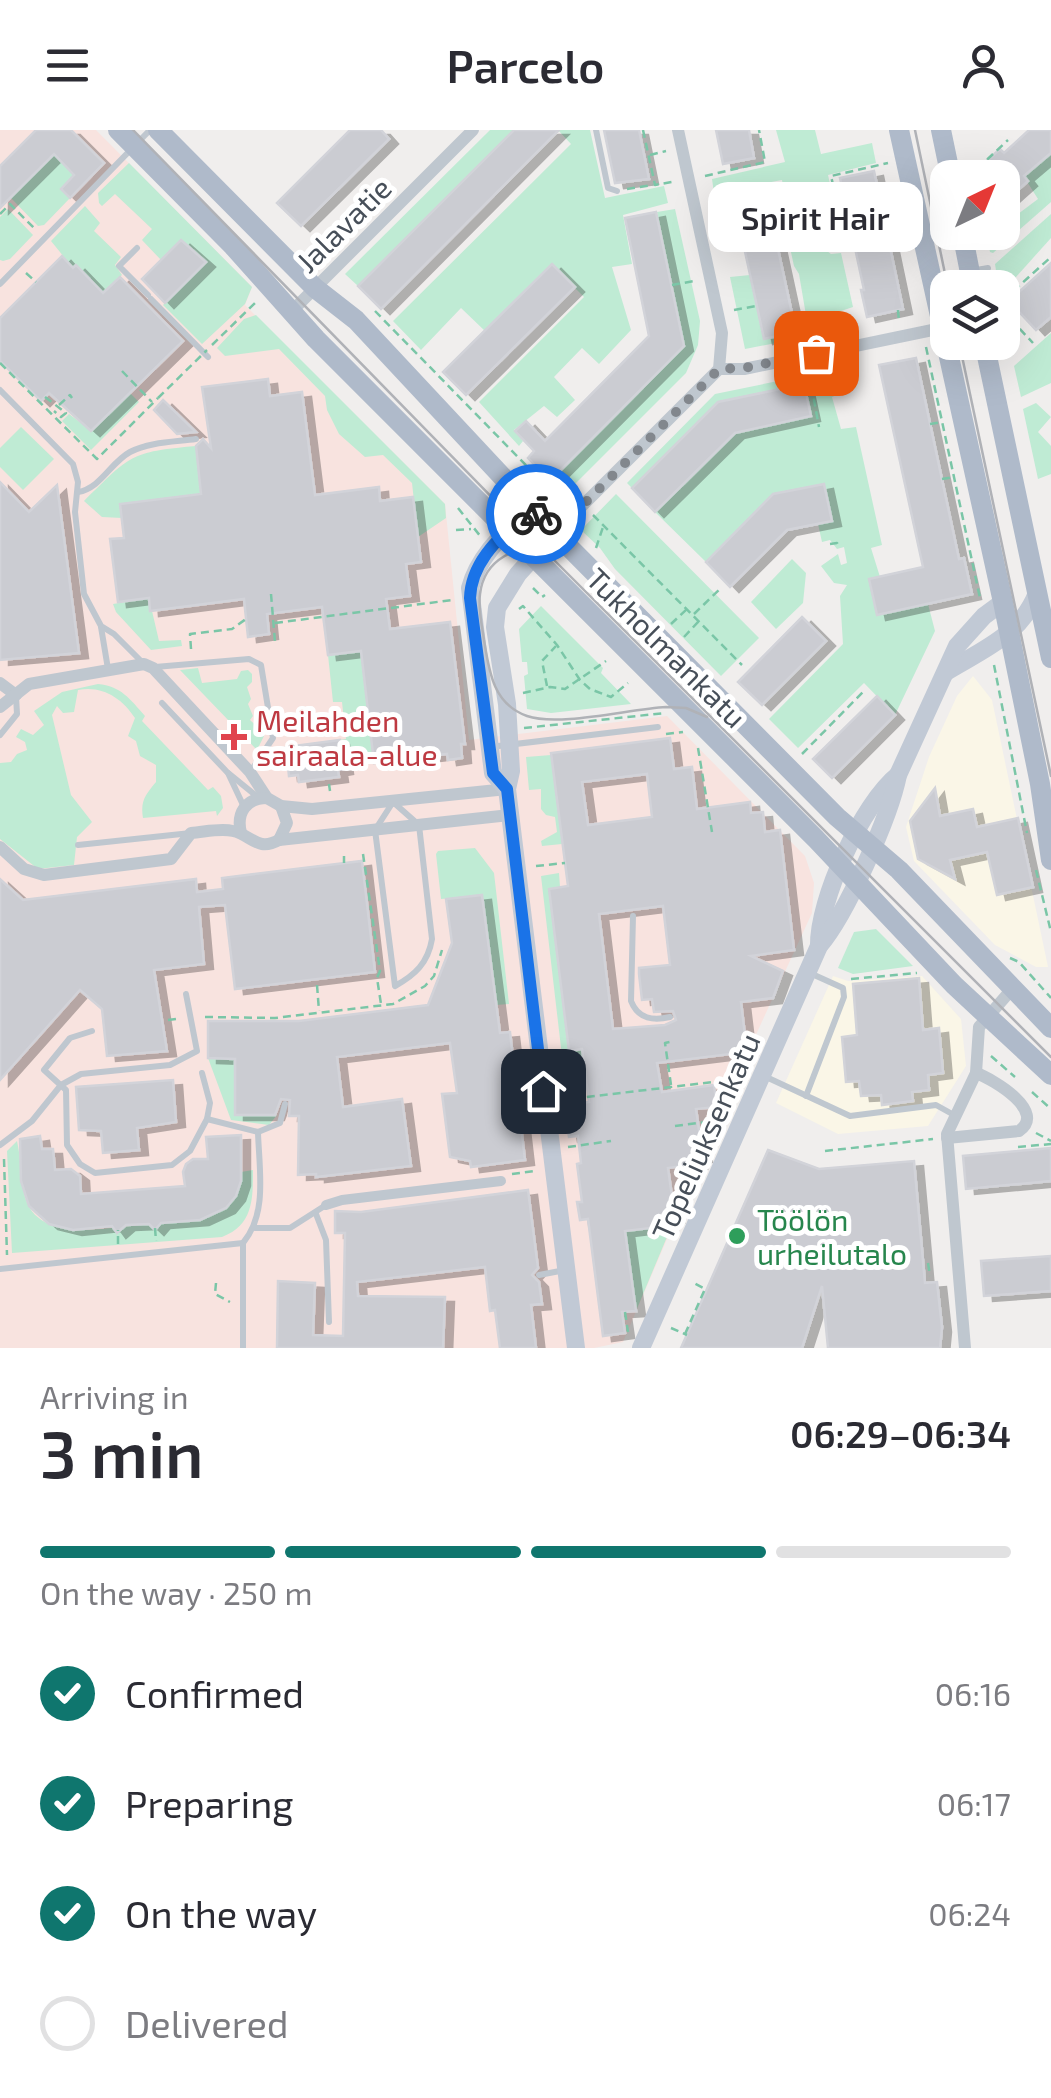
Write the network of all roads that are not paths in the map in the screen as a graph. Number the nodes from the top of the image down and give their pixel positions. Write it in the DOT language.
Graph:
graph roads {
  1 [pos="118,130"];
  2 [pos="150,130"];
  3 [pos="158,130"];
  4 [pos="472,130"];
  5 [pos="596,130"];
  6 [pos="678,130"];
  7 [pos="898,130"];
  8 [pos="941,130"];
  9 [pos="134,146"];
  10 [pos="948,160"];
  11 [pos="616,190"];
  12 [pos="137,248"];
  13 [pos="930,274"];
  14 [pos="1,280"];
  15 [pos="315,288"];
  16 [pos="292,310"];
  17 [pos="930,330"];
  18 [pos="207,353"];
  19 [pos="949,360"];
  20 [pos="988,360"];
  21 [pos="719,369"];
  22 [pos="0,390"];
  23 [pos="196,440"];
  24 [pos="78,492"];
  25 [pos="530,508"];
  26 [pos="507,531"];
  27 [pos="555,533"];
  28 [pos="534,557"];
  29 [pos="1037,593"];
  30 [pos="1003,602"];
  31 [pos="101,626"];
  32 [pos="1010,634"];
  33 [pos="1051,658"];
  34 [pos="149,666"];
  35 [pos="108,669"];
  36 [pos="945,673"];
  37 [pos="0,683"];
  38 [pos="16,695"];
  39 [pos="162,703"];
  40 [pos="0,708"];
  41 [pos="658,727"];
  42 [pos="0,734"];
  43 [pos="505,740"];
  44 [pos="228,772"];
  45 [pos="250,772"];
  46 [pos="507,789"];
  47 [pos="263,798"];
  48 [pos="393,802"];
  49 [pos="281,806"];
  50 [pos="244,807"];
  51 [pos="510,815"];
  52 [pos="419,825"];
  53 [pos="375,830"];
  54 [pos="191,833"];
  55 [pos="241,833"];
  56 [pos="279,840"];
  57 [pos="863,840"];
  58 [pos="78,845"];
  59 [pos="0,848"];
  60 [pos="1051,860"];
  61 [pos="848,873"];
  62 [pos="632,916"];
  63 [pos="809,972"];
  64 [pos="1012,989"];
  65 [pos="186,994"];
  66 [pos="986,1016"];
  67 [pos="670,1017"];
  68 [pos="1051,1028"];
  69 [pos="92,1031"];
  70 [pos="202,1073"];
  71 [pos="976,1073"];
  72 [pos="1051,1075"];
  73 [pos="762,1076"];
  74 [pos="61,1085"];
  75 [pos="806,1096"];
  76 [pos="286,1104"];
  77 [pos="955,1116"];
  78 [pos="208,1120"];
  79 [pos="258,1132"];
  80 [pos="947,1138"];
  81 [pos="2,1144"];
  82 [pos="503,1178"];
  83 [pos="326,1205"];
  84 [pos="316,1214"];
  85 [pos="255,1228"];
  86 [pos="242,1243"];
  87 [pos="3,1268"];
  88 [pos="566,1270"];
  89 [pos="538,1275"];
  90 [pos="328,1322"];
  91 [pos="244,1348"];
  92 [pos="576,1348"];
  93 [pos="641,1348"];
  94 [pos="965,1348"];
  1 -- 9 [label="main road, Tukholmankatu"];
  2 -- 9 [label="lane"];
  3 -- 15 [label="main road, Tukholmankatu"];
  4 -- 15 [label="street, Jalavatie"];
  5 -- 11 [label="lane"];
  6 -- 21 [label="street"];
  7 -- 13 [label="main road"];
  8 -- 10 [label="main road"];
  9 -- 14 [label="lane"];
  9 -- 16 [label="main road, Tukholmankatu"];
  12 -- 18 [label="lane"];
  15 -- 16 [label="street, Jalavatie"];
  15 -- 25 [label="main road, Tukholmankatu"];
  16 -- 26 [label="main road, Tukholmankatu"];
  17 -- 21 [label="street"];
  19 -- 30 [label="main road"];
  20 -- 29 [label="main road"];
  21 -- 27 [label="street"];
  22 -- 24 [label="lane"];
  23 -- 24 [label="lane"];
  24 -- 31 [label="lane"];
  25 -- 26 [label="main road"];
  25 -- 27 [label="main road, Tukholmankatu"];
  26 -- 28 [label="main road, Tukholmankatu"];
  26 -- 43 [label="main road"];
  27 -- 28 [label="main road"];
  27 -- 57 [label="main road, Tukholmankatu"];
  28 -- 43 [label="main road"];
  28 -- 61 [label="main road, Tukholmankatu"];
  29 -- 32 [label="main road"];
  29 -- 33 [label="main road"];
  30 -- 32 [label="main road"];
  30 -- 36 [label="main road, Topeliuksenkatu"];
  31 -- 34 [label="lane"];
  31 -- 35 [label="lane"];
  32 -- 36 [label="main road"];
  32 -- 60 [label="main road"];
  34 -- 35 [label="street"];
  34 -- 45 [label="street"];
  34 -- 45 [label="lane"];
  35 -- 38 [label="street"];
  36 -- 57 [label="main road, Topeliuksenkatu"];
  37 -- 38 [label="street"];
  38 -- 40 [label="street"];
  38 -- 42 [label="lane"];
  39 -- 44 [label="lane"];
  41 -- 43 [label="lane"];
  43 -- 46 [label="main road"];
  44 -- 47 [label="lane"];
  44 -- 50 [label="lane"];
  45 -- 47 [label="street"];
  46 -- 48 [label="street"];
  46 -- 51 [label="main road"];
  47 -- 49 [label="street"];
  47 -- 50 [label="street"];
  48 -- 49 [label="street"];
  48 -- 52 [label="lane"];
  48 -- 53 [label="lane"];
  49 -- 56 [label="street"];
  50 -- 55 [label="street"];
  51 -- 52 [label="street"];
  51 -- 88 [label="main road"];
  52 -- 53 [label="street"];
  52 -- 53 [label="lane"];
  53 -- 56 [label="street"];
  54 -- 55 [label="street"];
  54 -- 58 [label="lane"];
  54 -- 59 [label="street"];
  55 -- 56 [label="street"];
  57 -- 61 [label="main road, Topeliuksenkatu"];
  57 -- 64 [label="main road, Tukholmankatu"];
  61 -- 63 [label="main road, Topeliuksenkatu"];
  61 -- 66 [label="main road, Tukholmankatu"];
  62 -- 67 [label="lane"];
  63 -- 73 [label="main road, Topeliuksenkatu"];
  63 -- 75 [label="lane"];
  64 -- 66 [label="street"];
  64 -- 68 [label="main road, Tukholmankatu"];
  65 -- 74 [label="lane"];
  66 -- 71 [label="street"];
  66 -- 72 [label="main road, Tukholmankatu"];
  69 -- 74 [label="lane"];
  70 -- 78 [label="lane"];
  71 -- 77 [label="street"];
  71 -- 80 [label="street"];
  73 -- 75 [label="lane"];
  73 -- 93 [label="main road, Topeliuksenkatu"];
  74 -- 78 [label="lane"];
  74 -- 81 [label="lane"];
  75 -- 77 [label="lane"];
  76 -- 79 [label="lane"];
  77 -- 80 [label="street"];
  78 -- 79 [label="lane"];
  79 -- 85 [label="lane"];
  80 -- 94 [label="street"];
  82 -- 83 [label="street"];
  83 -- 84 [label="lane"];
  84 -- 85 [label="lane"];
  84 -- 90 [label="lane"];
  85 -- 86 [label="lane"];
  86 -- 87 [label="lane"];
  86 -- 91 [label="lane"];
  88 -- 89 [label="lane"];
  88 -- 92 [label="main road"];
}
